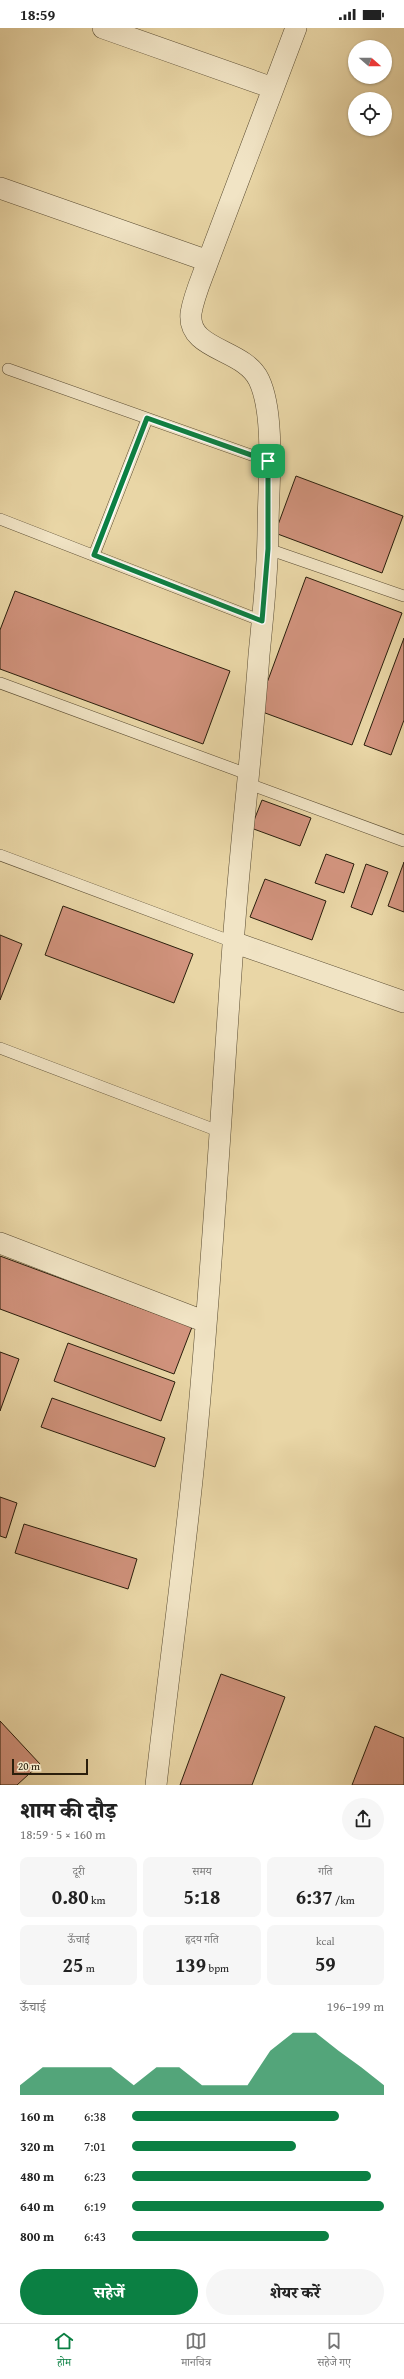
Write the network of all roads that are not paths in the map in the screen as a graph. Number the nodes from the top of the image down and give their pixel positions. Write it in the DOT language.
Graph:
graph roads {
  1 [pos="103,28"];
  2 [pos="296,28"];
  3 [pos="274,88"];
  4 [pos="0,188"];
  5 [pos="208,261"];
  6 [pos="8,369"];
  7 [pos="147,418"];
  8 [pos="268,461"];
  9 [pos="0,519"];
  10 [pos="268,549"];
  11 [pos="94,555"];
  12 [pos="404,596"];
  13 [pos="262,621"];
  14 [pos="0,684"];
  15 [pos="249,779"];
  16 [pos="404,841"];
  17 [pos="0,855"];
  18 [pos="233,942"];
  19 [pos="404,1002"];
  20 [pos="0,1048"];
  21 [pos="221,1132"];
  22 [pos="0,1243"];
  23 [pos="206,1322"];
  24 [pos="156,1785"];
  1 -- 3 [label="street"];
  2 -- 3 [label="street"];
  3 -- 5 [label="street"];
  4 -- 5 [label="street"];
  5 -- 8 [label="street"];
  6 -- 7 [label="lane"];
  7 -- 8 [label="lane"];
  7 -- 11 [label="lane"];
  8 -- 10 [label="street"];
  9 -- 11 [label="lane"];
  10 -- 12 [label="lane"];
  10 -- 13 [label="street"];
  11 -- 13 [label="lane"];
  13 -- 15 [label="street"];
  14 -- 15 [label="lane"];
  15 -- 16 [label="lane"];
  15 -- 18 [label="street"];
  17 -- 18 [label="lane"];
  18 -- 19 [label="street"];
  18 -- 21 [label="street"];
  20 -- 21 [label="lane"];
  21 -- 23 [label="street"];
  22 -- 23 [label="street"];
  23 -- 24 [label="street"];
}
